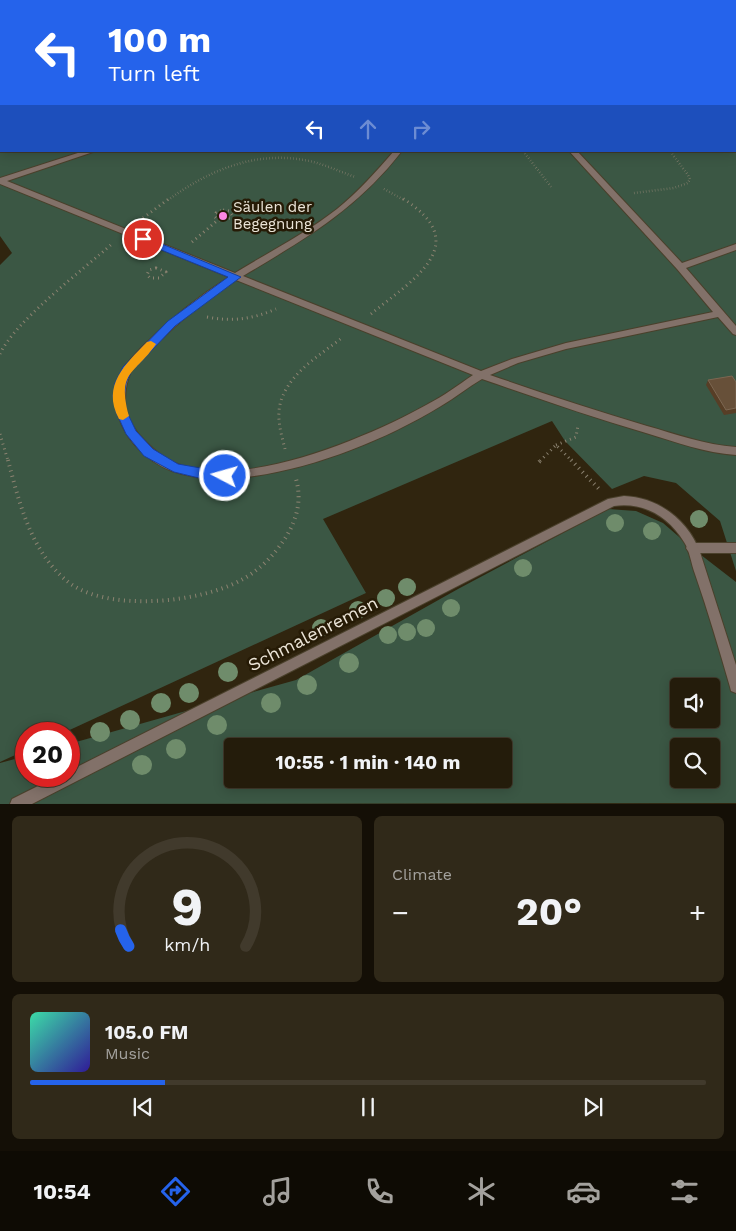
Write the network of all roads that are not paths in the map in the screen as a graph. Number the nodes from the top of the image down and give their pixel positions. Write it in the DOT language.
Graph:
graph roads {
  1 [pos="89,152"];
  2 [pos="397,152"];
  3 [pos="574,152"];
  4 [pos="0,181"];
  5 [pos="736,247"];
  6 [pos="680,267"];
  7 [pos="236,277"];
  8 [pos="721,313"];
  9 [pos="736,332"];
  10 [pos="481,375"];
  11 [pos="736,451"];
  12 [pos="692,548"];
  13 [pos="736,548"];
  14 [pos="736,687"];
  15 [pos="17,804"];
  1 -- 4 [label="street"];
  2 -- 7 [label="street"];
  3 -- 6 [label="street"];
  4 -- 7 [label="street"];
  5 -- 6 [label="street"];
  6 -- 8 [label="street"];
  7 -- 10 [label="street"];
  7 -- 10 [label="street"];
  8 -- 9 [label="street"];
  8 -- 10 [label="street"];
  10 -- 11 [label="street"];
  12 -- 13 [label="street"];
  12 -- 14 [label="street, Schmalenremen"];
  12 -- 15 [label="street, Schmalenremen"];
}
